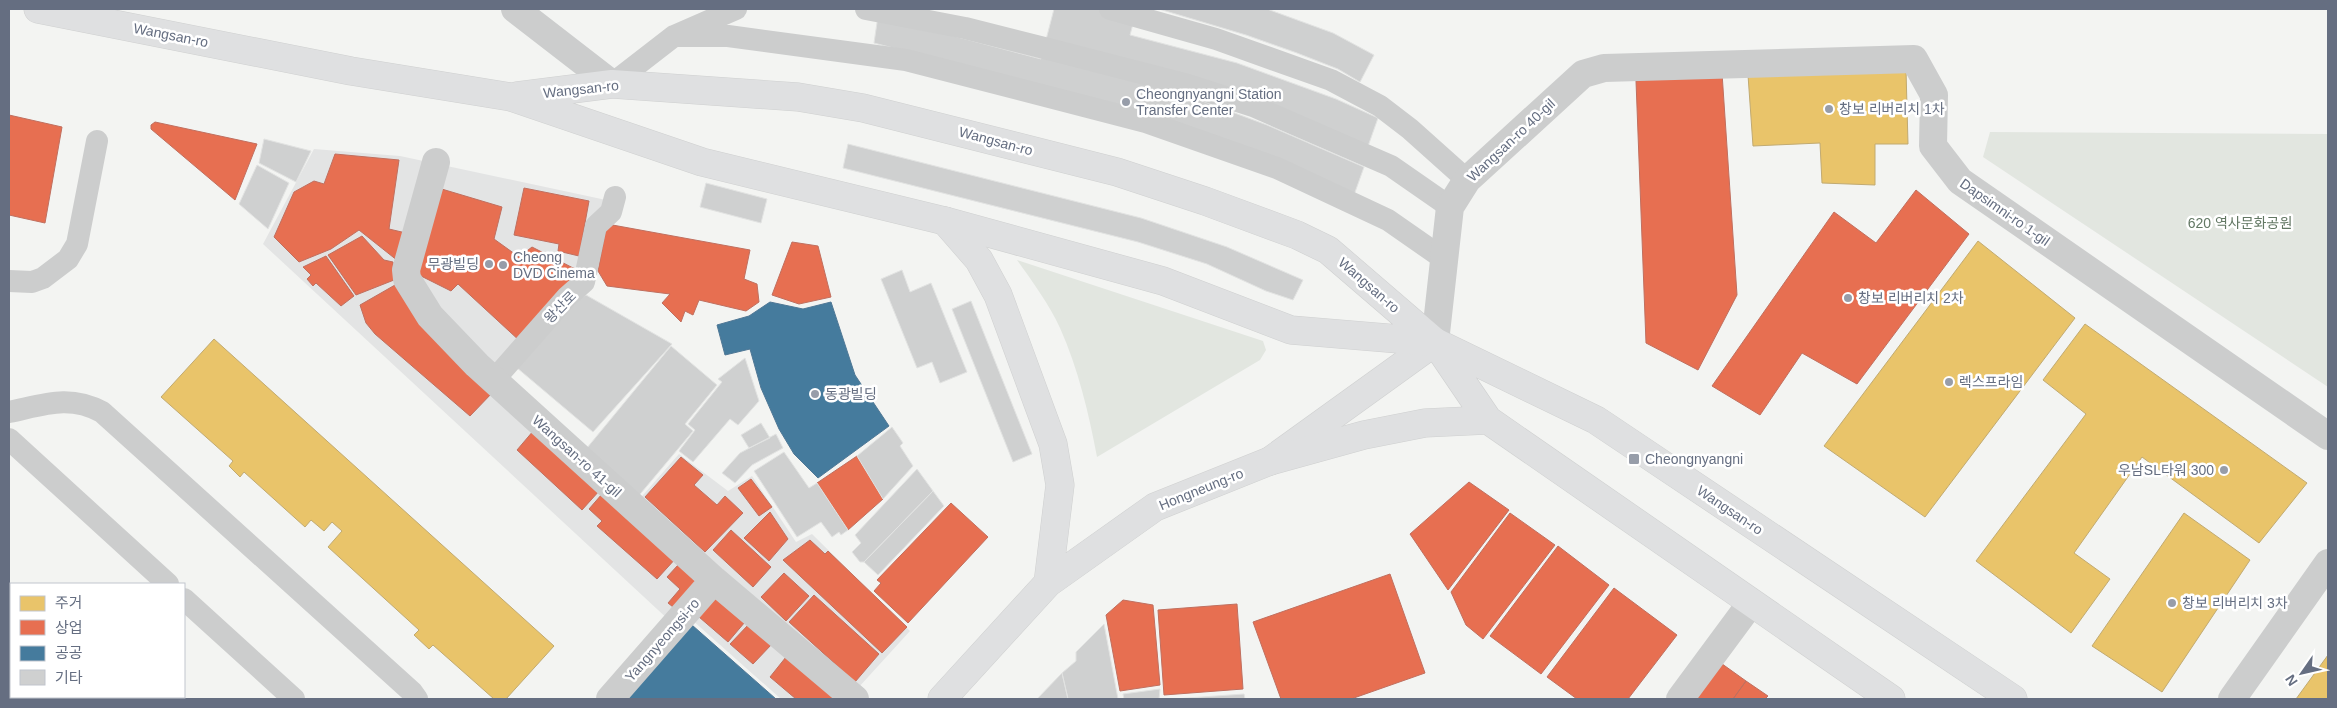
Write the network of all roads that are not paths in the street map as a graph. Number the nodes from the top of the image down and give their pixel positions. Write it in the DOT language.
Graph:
graph roads {
  1 [pos="38,9"];
  2 [pos="514,9"];
  3 [pos="736,9"];
  4 [pos="866,9"];
  5 [pos="1110,9"];
  6 [pos="674,36"];
  7 [pos="1592,70"];
  8 [pos="612,84"];
  9 [pos="510,97"];
  10 [pos="96,140"];
  11 [pos="436,162"];
  12 [pos="1467,180"];
  13 [pos="615,196"];
  14 [pos="1450,206"];
  15 [pos="945,221"];
  16 [pos="1444,258"];
  17 [pos="9,281"];
  18 [pos="1434,342"];
  19 [pos="494,380"];
  20 [pos="9,412"];
  21 [pos="1488,420"];
  22 [pos="2328,436"];
  23 [pos="9,439"];
  24 [pos="1270,461"];
  25 [pos="2328,564"];
  26 [pos="714,580"];
  27 [pos="167,583"];
  28 [pos="1048,583"];
  29 [pos="185,600"];
  30 [pos="1751,603"];
  31 [pos="294,699"];
  32 [pos="417,699"];
  33 [pos="610,699"];
  34 [pos="854,699"];
  35 [pos="942,699"];
  36 [pos="1680,699"];
  37 [pos="1891,699"];
  38 [pos="2013,699"];
  39 [pos="2232,699"];
  1 -- 9 [label="main road, Wangsan-ro"];
  2 -- 8 [label="street"];
  3 -- 6 [label="lane"];
  4 -- 14 [label="lane"];
  5 -- 12 [label="lane"];
  6 -- 8 [label="lane"];
  6 -- 16 [label="lane"];
  7 -- 12 [label="street, Wangsan-ro 40-gil"];
  7 -- 22 [label="street, Dapsimni-ro 1-gil"];
  8 -- 9 [label="main road, Wangsan-ro"];
  8 -- 18 [label="main road, Wangsan-ro"];
  9 -- 15 [label="main road, Wangsan-ro"];
  10 -- 17 [label="lane"];
  11 -- 19 [label="street, Wangsan-ro 41-gil"];
  12 -- 14 [label="street, Wangsan-ro 40-gil"];
  13 -- 19 [label="lane, 왕산로"];
  14 -- 16 [label="street, Wangsan-ro 40-gil"];
  15 -- 18 [label="main road, Wangsan-ro"];
  15 -- 28 [label="main road"];
  16 -- 18 [label="street, Wangsan-ro 40-gil"];
  18 -- 21 [label="main road, Wangsan-ro"];
  18 -- 24 [label="main road, Hongneung-ro"];
  18 -- 38 [label="main road, Wangsan-ro"];
  19 -- 26 [label="street, Wangsan-ro 41-gil"];
  20 -- 32 [label="lane"];
  21 -- 24 [label="main road"];
  21 -- 30 [label="main road, Wangsan-ro"];
  23 -- 27 [label="lane"];
  24 -- 28 [label="main road, Hongneung-ro"];
  25 -- 39 [label="street"];
  26 -- 33 [label="street, Yangnyeongsi-ro"];
  26 -- 34 [label="street, Wangsan-ro 41-gil"];
  28 -- 35 [label="main road, Hongneung-ro"];
  29 -- 31 [label="lane"];
  30 -- 36 [label="street"];
  30 -- 37 [label="main road, Wangsan-ro"];
}
